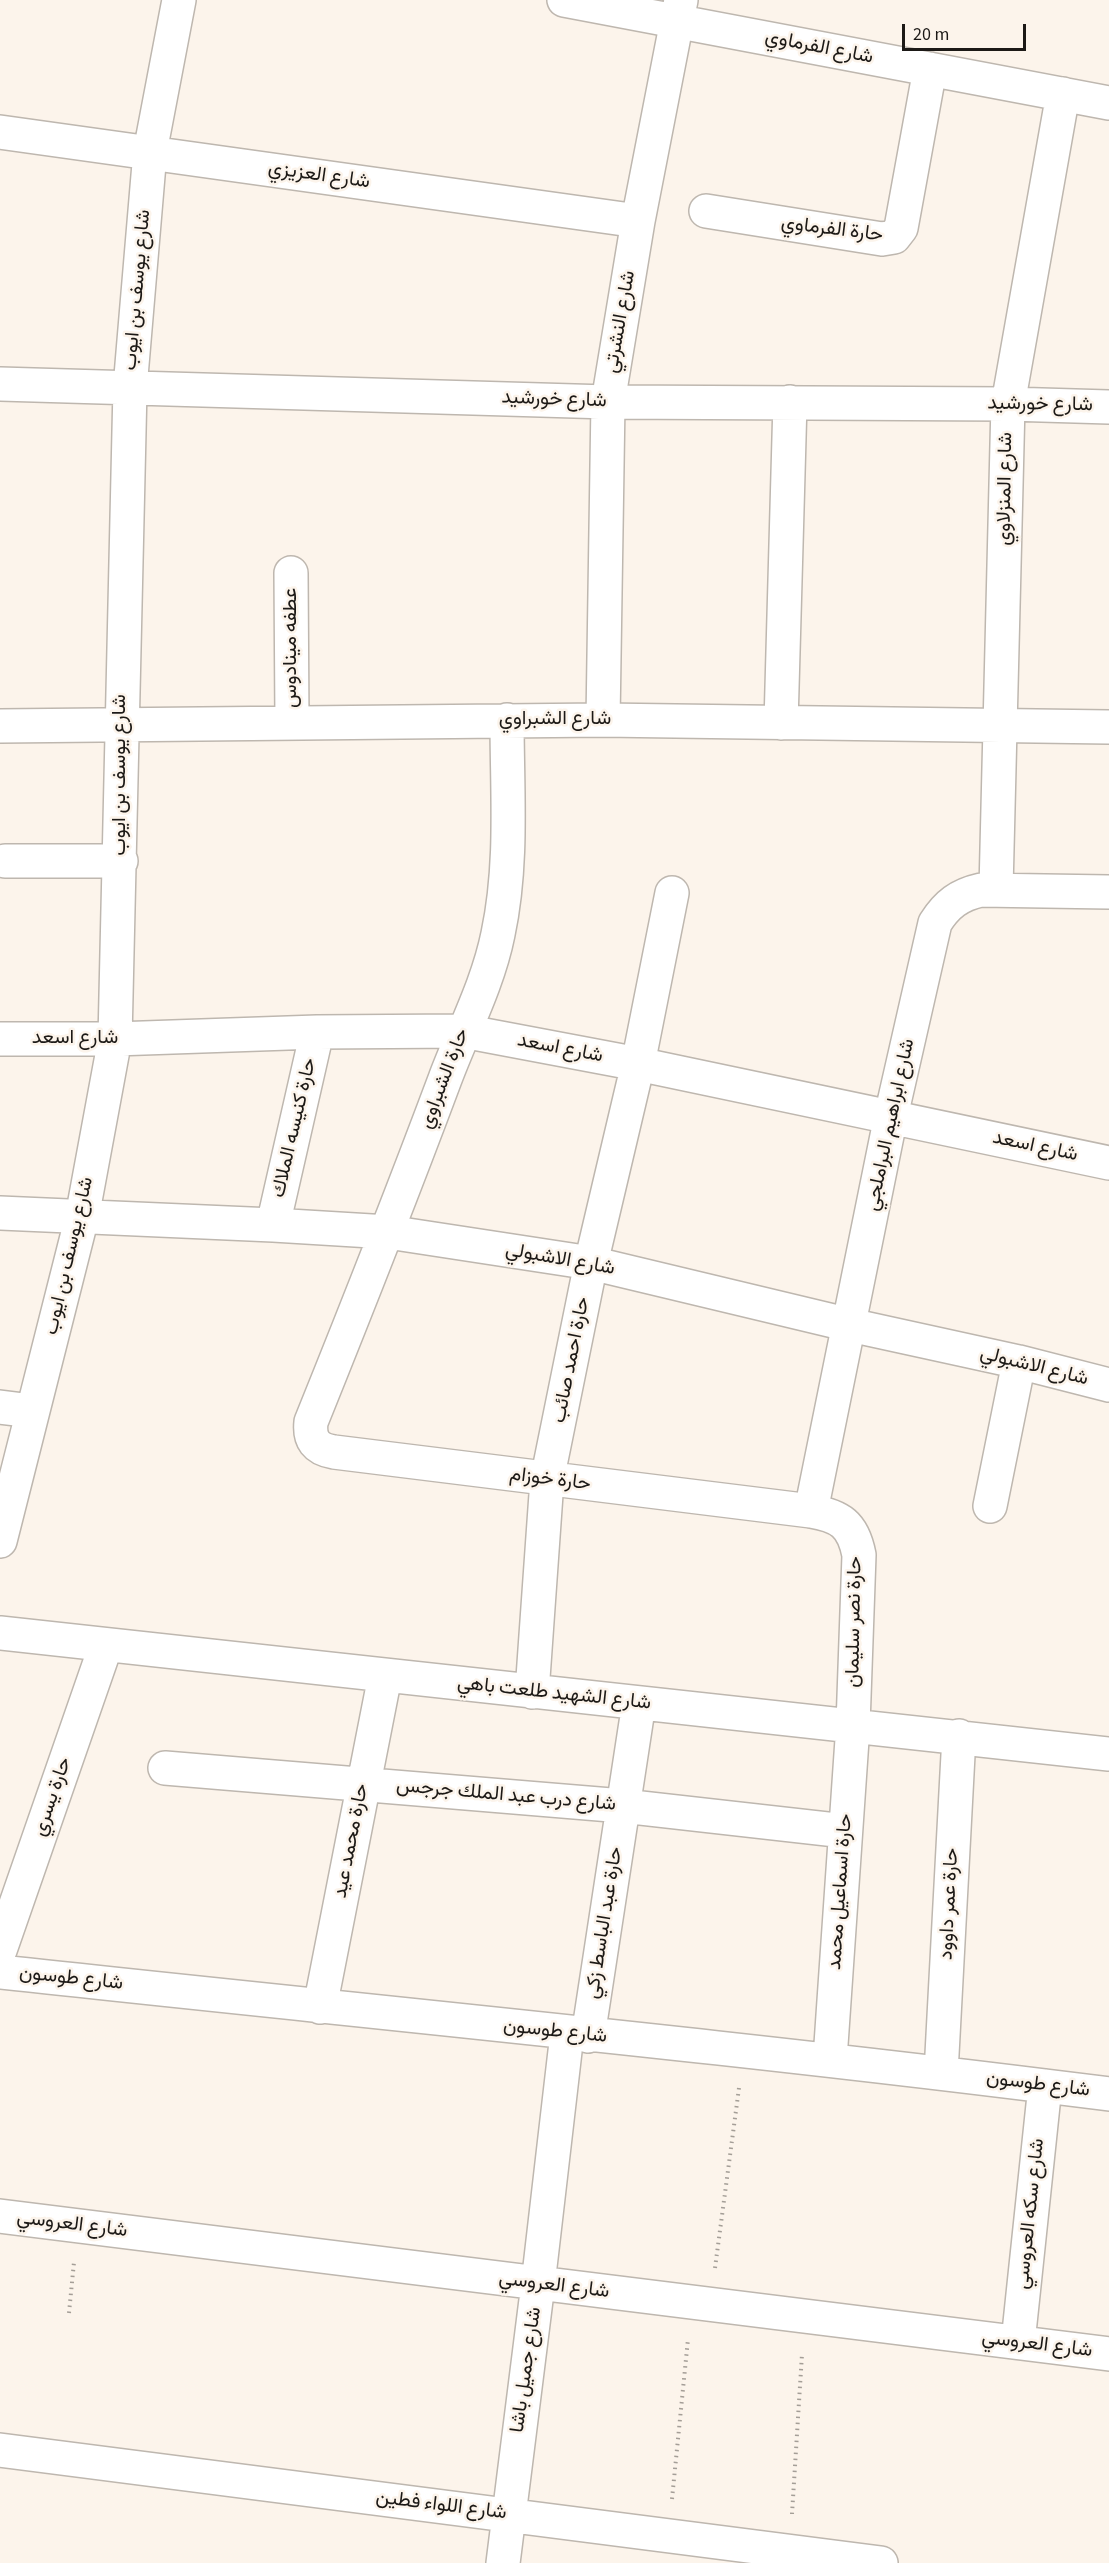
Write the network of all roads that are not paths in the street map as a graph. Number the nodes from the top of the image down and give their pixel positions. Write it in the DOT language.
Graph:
graph roads {
  1 [pos="178,0"];
  2 [pos="564,0"];
  3 [pos="679,11"];
  4 [pos="930,69"];
  5 [pos="1063,94"];
  6 [pos="1109,103"];
  7 [pos="0,132"];
  8 [pos="150,152"];
  9 [pos="706,211"];
  10 [pos="638,221"];
  11 [pos="0,384"];
  12 [pos="130,388"];
  13 [pos="608,402"];
  14 [pos="790,402"];
  15 [pos="1008,404"];
  16 [pos="1109,407"];
  17 [pos="291,573"];
  18 [pos="507,720"];
  19 [pos="603,720"];
  20 [pos="292,722"];
  21 [pos="781,723"];
  22 [pos="0,726"];
  23 [pos="121,726"];
  24 [pos="1000,727"];
  25 [pos="1109,727"];
  26 [pos="5,861"];
  27 [pos="121,861"];
  28 [pos="996,889"];
  29 [pos="1109,892"];
  30 [pos="672,893"];
  31 [pos="463,1031"];
  32 [pos="317,1032"];
  33 [pos="0,1040"];
  34 [pos="115,1040"];
  35 [pos="638,1064"];
  36 [pos="891,1116"];
  37 [pos="1109,1164"];
  38 [pos="0,1213"];
  39 [pos="82,1217"];
  40 [pos="273,1225"];
  41 [pos="388,1232"];
  42 [pos="591,1263"];
  43 [pos="850,1326"];
  44 [pos="1019,1362"];
  45 [pos="1109,1385"];
  46 [pos="0,1407"];
  47 [pos="33,1411"];
  48 [pos="311,1422"];
  49 [pos="547,1480"];
  50 [pos="990,1506"];
  51 [pos="811,1511"];
  52 [pos="0,1541"];
  53 [pos="0,1633"];
  54 [pos="106,1645"];
  55 [pos="385,1676"];
  56 [pos="532,1692"];
  57 [pos="639,1703"];
  58 [pos="853,1725"];
  59 [pos="959,1736"];
  60 [pos="1109,1754"];
  61 [pos="165,1768"];
  62 [pos="363,1784"];
  63 [pos="623,1806"];
  64 [pos="845,1831"];
  65 [pos="0,1950"];
  66 [pos="0,1972"];
  67 [pos="320,2007"];
  68 [pos="577,2035"];
  69 [pos="830,2059"];
  70 [pos="941,2073"];
  71 [pos="1045,2086"];
  72 [pos="1109,2094"];
  73 [pos="0,2216"];
  74 [pos="538,2284"];
  75 [pos="1018,2342"];
  76 [pos="1109,2354"];
  77 [pos="0,2450"];
  78 [pos="508,2514"];
  79 [pos="502,2563"];
  80 [pos="881,2563"];
  1 -- 8 [label="street, شارع يوسف بن ايوب"];
  2 -- 3 [label="street, شارع الفرماوي"];
  3 -- 4 [label="street, شارع الفرماوي"];
  3 -- 10 [label="street, شارع النشرتي"];
  4 -- 5 [label="street, شارع الفرماوي"];
  4 -- 9 [label="street, حارة الفرماوي"];
  5 -- 6 [label="street, شارع الفرماوي"];
  5 -- 15 [label="street, شارع المنزلاوي"];
  7 -- 8 [label="street, شارع العزيزي"];
  8 -- 10 [label="street, شارع العزيزي"];
  8 -- 12 [label="street, شارع يوسف بن ايوب"];
  10 -- 13 [label="street, شارع النشرتي"];
  11 -- 12 [label="street, شارع خورشيد"];
  12 -- 13 [label="street, شارع خورشيد"];
  12 -- 23 [label="street, شارع يوسف بن ايوب"];
  13 -- 14 [label="street, شارع خورشيد"];
  13 -- 19 [label="street, شارع النشرتي"];
  14 -- 15 [label="street, شارع خورشيد"];
  14 -- 21 [label="street"];
  15 -- 16 [label="street, شارع خورشيد"];
  15 -- 24 [label="street, شارع المنزلاوي"];
  17 -- 20 [label="street, عطفه مينادوس"];
  18 -- 19 [label="street, شارع الشبراوي"];
  18 -- 20 [label="street, شارع الشبراوي"];
  18 -- 31 [label="street, حارة الشبراوي"];
  19 -- 21 [label="street, شارع الشبراوي"];
  20 -- 23 [label="street, شارع الشبراوي"];
  21 -- 24 [label="street, شارع الشبراوي"];
  22 -- 23 [label="street, شارع الشبراوي"];
  23 -- 27 [label="street, شارع يوسف بن ايوب"];
  24 -- 25 [label="street, شارع الشبراوي"];
  24 -- 28 [label="street, شارع المنزلاوي"];
  26 -- 27 [label="street"];
  27 -- 34 [label="street, شارع يوسف بن ايوب"];
  28 -- 29 [label="street, شارع ابراهيم البراملجي"];
  28 -- 36 [label="street, شارع ابراهيم البراملجي"];
  30 -- 35 [label="street, حارة احمد صائب"];
  31 -- 32 [label="street, شارع اسعد"];
  31 -- 35 [label="street, شارع اسعد"];
  31 -- 41 [label="street, حارة الشبراوي"];
  32 -- 34 [label="street, شارع اسعد"];
  32 -- 40 [label="street, حارة كنيسه الملاك"];
  33 -- 34 [label="street, شارع اسعد"];
  34 -- 39 [label="street, شارع يوسف بن ايوب"];
  35 -- 36 [label="street, شارع اسعد"];
  35 -- 42 [label="street, حارة احمد صائب"];
  36 -- 37 [label="street, شارع اسعد"];
  36 -- 43 [label="street, شارع ابراهيم البراملجي"];
  38 -- 39 [label="street, شارع الاشبولي"];
  39 -- 40 [label="street, شارع الاشبولي"];
  39 -- 47 [label="street, شارع يوسف بن ايوب"];
  40 -- 41 [label="street, شارع الاشبولي"];
  41 -- 42 [label="street, شارع الاشبولي"];
  41 -- 48 [label="street, حارة الشبراوي"];
  42 -- 43 [label="street, شارع الاشبولي"];
  42 -- 49 [label="street, حارة احمد صائب"];
  43 -- 44 [label="street, شارع الاشبولي"];
  43 -- 51 [label="street, شارع ابراهيم البراملجي"];
  44 -- 45 [label="street, شارع الاشبولي"];
  44 -- 50 [label="street"];
  46 -- 47 [label="street"];
  47 -- 52 [label="street, شارع يوسف بن ايوب"];
  48 -- 49 [label="street, حارة خوزام"];
  49 -- 51 [label="street, حارة خوزام"];
  49 -- 56 [label="street, حارة احمد صائب"];
  51 -- 58 [label="street, حارة نصر سليمان"];
  53 -- 54 [label="street, شارع الشهيد طلعت باهي"];
  54 -- 55 [label="street, شارع الشهيد طلعت باهي"];
  54 -- 65 [label="street, حارة يسري"];
  55 -- 56 [label="street, شارع الشهيد طلعت باهي"];
  55 -- 62 [label="street, حارة محمد عيد"];
  56 -- 57 [label="street, شارع الشهيد طلعت باهي"];
  57 -- 58 [label="street, شارع الشهيد طلعت باهي"];
  57 -- 63 [label="street, حارة عبد الباسط زكي"];
  58 -- 59 [label="street, شارع الشهيد طلعت باهي"];
  58 -- 64 [label="street, حارة اسماعيل محمد"];
  59 -- 60 [label="street, شارع الشهيد طلعت باهي"];
  59 -- 70 [label="street, حارة عمر داوود"];
  61 -- 62 [label="street, شارع درب عبد الملك جرجس"];
  62 -- 63 [label="street, شارع درب عبد الملك جرجس"];
  62 -- 67 [label="street, حارة محمد عيد"];
  63 -- 64 [label="street, شارع درب عبد الملك جرجس"];
  63 -- 68 [label="street, حارة عبد الباسط زكي"];
  64 -- 69 [label="street, حارة اسماعيل محمد"];
  66 -- 67 [label="street, شارع طوسون"];
  67 -- 68 [label="street, شارع طوسون"];
  68 -- 69 [label="street, شارع طوسون"];
  68 -- 74 [label="street, شارع جميل باشا"];
  69 -- 70 [label="street, شارع طوسون"];
  70 -- 71 [label="street, شارع طوسون"];
  71 -- 72 [label="street, شارع طوسون"];
  71 -- 75 [label="street, شارع سكه العروسي"];
  73 -- 74 [label="street, شارع العروسي"];
  74 -- 75 [label="street, شارع العروسي"];
  74 -- 78 [label="street, شارع جميل باشا"];
  75 -- 76 [label="street, شارع العروسي"];
  77 -- 78 [label="street, شارع اللواء فطين"];
  78 -- 79 [label="street, شارع جميل باشا"];
  78 -- 80 [label="street, شارع اللواء فطين"];
}
